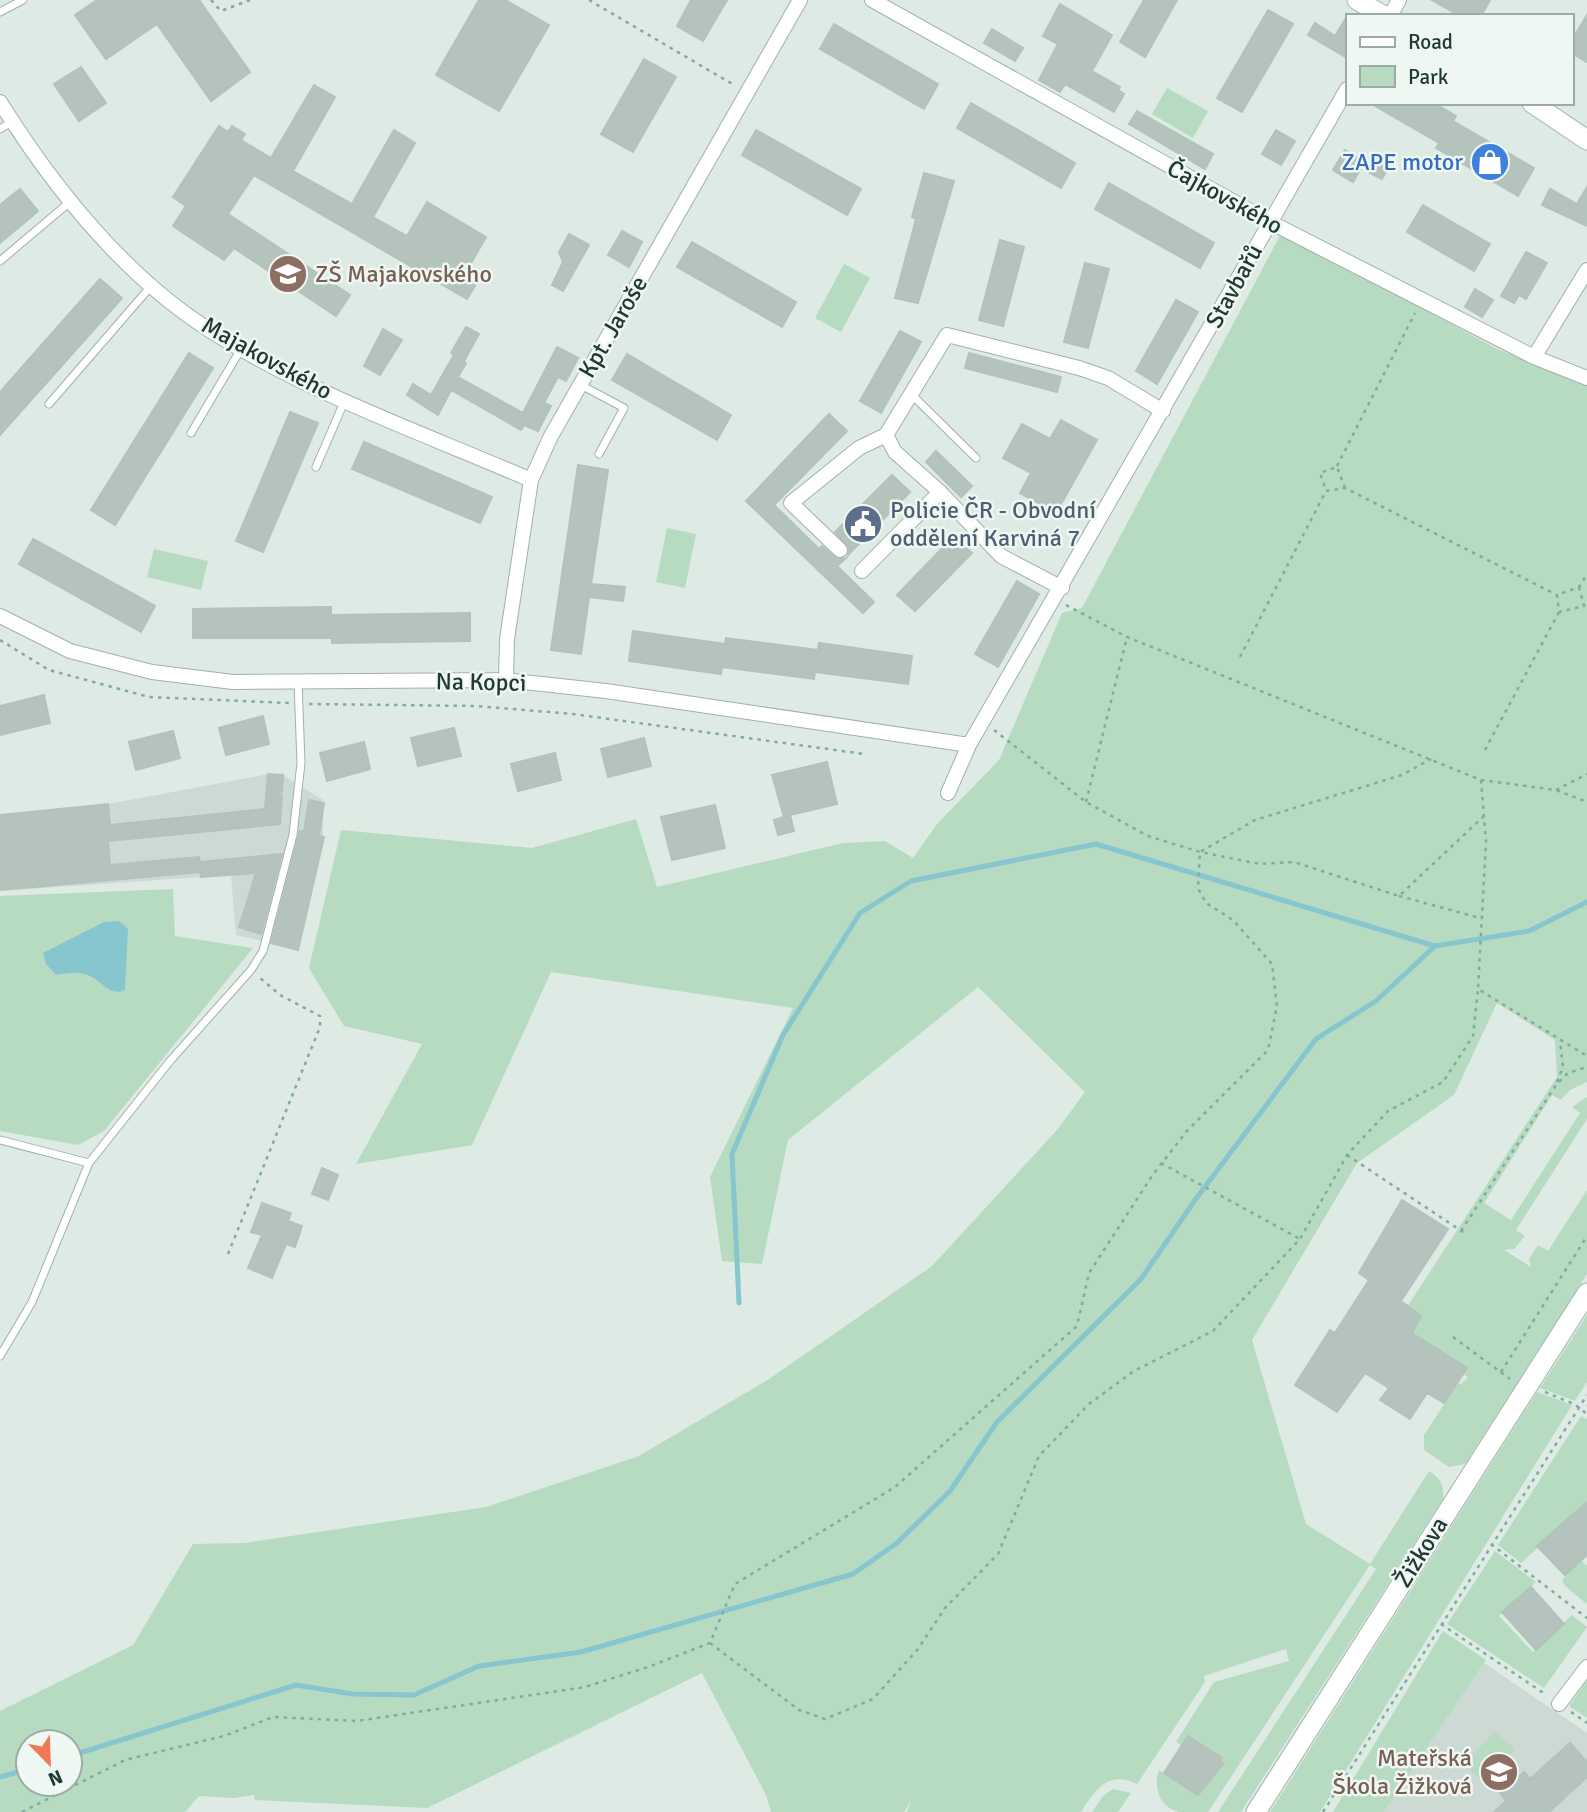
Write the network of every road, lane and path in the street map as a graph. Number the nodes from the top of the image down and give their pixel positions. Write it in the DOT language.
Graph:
graph roads {
  1 [pos="23,0"];
  2 [pos="211,0"];
  3 [pos="250,0"];
  4 [pos="589,0"];
  5 [pos="800,0"];
  6 [pos="872,0"];
  7 [pos="1357,0"];
  8 [pos="0,12"];
  9 [pos="1381,14"];
  10 [pos="1346,91"];
  11 [pos="747,93"];
  12 [pos="0,102"];
  13 [pos="1535,105"];
  14 [pos="6,125"];
  15 [pos="1587,139"];
  16 [pos="71,201"];
  17 [pos="1270,222"];
  18 [pos="0,261"];
  19 [pos="1587,270"];
  20 [pos="152,285"];
  21 [pos="1421,300"];
  22 [pos="241,349"];
  23 [pos="1535,357"];
  24 [pos="1587,378"];
  25 [pos="580,384"];
  26 [pos="911,394"];
  27 [pos="345,400"];
  28 [pos="49,404"];
  29 [pos="1163,411"];
  30 [pos="191,433"];
  31 [pos="886,435"];
  32 [pos="599,454"];
  33 [pos="976,458"];
  34 [pos="316,467"];
  35 [pos="1337,467"];
  36 [pos="531,480"];
  37 [pos="1345,488"];
  38 [pos="1326,491"];
  39 [pos="940,492"];
  40 [pos="839,550"];
  41 [pos="862,571"];
  42 [pos="1587,575"];
  43 [pos="1579,587"];
  44 [pos="1059,594"];
  45 [pos="1557,595"];
  46 [pos="1586,606"];
  47 [pos="1559,612"];
  48 [pos="0,617"];
  49 [pos="1127,637"];
  50 [pos="0,640"];
  51 [pos="1240,657"];
  52 [pos="506,680"];
  53 [pos="298,682"];
  54 [pos="299,704"];
  55 [pos="983,722"];
  56 [pos="969,745"];
  57 [pos="1485,750"];
  58 [pos="864,754"];
  59 [pos="1432,759"];
  60 [pos="1587,775"];
  61 [pos="1481,779"];
  62 [pos="1556,789"];
  63 [pos="948,793"];
  64 [pos="1086,802"];
  65 [pos="1587,802"];
  66 [pos="1484,816"];
  67 [pos="1200,852"];
  68 [pos="1399,896"];
  69 [pos="1482,918"];
  70 [pos="251,970"];
  71 [pos="1478,989"];
  72 [pos="1560,1040"];
  73 [pos="1587,1056"];
  74 [pos="1587,1067"];
  75 [pos="1556,1085"];
  76 [pos="0,1140"];
  77 [pos="1347,1156"];
  78 [pos="89,1163"];
  79 [pos="1161,1163"];
  80 [pos="1461,1231"];
  81 [pos="1466,1234"];
  82 [pos="1587,1236"];
  83 [pos="1300,1239"];
  84 [pos="228,1254"];
  85 [pos="1587,1293"];
  86 [pos="0,1356"];
  87 [pos="1501,1372"];
  88 [pos="1587,1395"];
  89 [pos="1491,1544"];
  90 [pos="1587,1618"];
  91 [pos="1441,1624"];
  92 [pos="710,1643"];
  93 [pos="1587,1667"];
  94 [pos="1559,1704"];
  95 [pos="1587,1723"];
  96 [pos="22,1812"];
  97 [pos="1256,1812"];
  98 [pos="1323,1812"];
  1 -- 8 [label="lane"];
  2 -- 3 [label="path"];
  4 -- 11 [label="path"];
  5 -- 11 [label="street, Kpt. Jaroše"];
  6 -- 17 [label="street, Čajkovského"];
  7 -- 9 [label="street"];
  10 -- 17 [label="street, Stavbařů"];
  11 -- 25 [label="street, Kpt. Jaroše"];
  12 -- 14 [label="street, Majakovského"];
  13 -- 15 [label="street"];
  14 -- 16 [label="street, Majakovského"];
  16 -- 18 [label="lane"];
  16 -- 20 [label="street, Majakovského"];
  17 -- 21 [label="street, Čajkovského"];
  17 -- 29 [label="street, Stavbařů"];
  19 -- 23 [label="street"];
  20 -- 22 [label="street, Majakovského"];
  20 -- 28 [label="lane"];
  21 -- 23 [label="street, Čajkovského"];
  21 -- 35 [label="path"];
  22 -- 27 [label="street, Majakovského"];
  22 -- 30 [label="lane"];
  23 -- 24 [label="street, Čajkovského"];
  25 -- 32 [label="lane"];
  25 -- 36 [label="street, Kpt. Jaroše"];
  26 -- 29 [label="street"];
  26 -- 31 [label="street"];
  26 -- 33 [label="lane"];
  27 -- 34 [label="lane"];
  27 -- 36 [label="street, Majakovského"];
  29 -- 44 [label="street, Stavbařů"];
  31 -- 39 [label="street"];
  31 -- 40 [label="street"];
  35 -- 37 [label="path"];
  35 -- 38 [label="path"];
  36 -- 52 [label="street, Kpt. Jaroše"];
  37 -- 38 [label="path"];
  37 -- 45 [label="path"];
  38 -- 51 [label="path"];
  39 -- 41 [label="street"];
  39 -- 44 [label="street"];
  42 -- 43 [label="path"];
  43 -- 45 [label="path"];
  43 -- 46 [label="path"];
  44 -- 49 [label="path"];
  44 -- 55 [label="street, Stavbařů"];
  45 -- 47 [label="path"];
  46 -- 47 [label="path"];
  47 -- 57 [label="path"];
  48 -- 53 [label="street, Na Kopci"];
  49 -- 59 [label="path"];
  49 -- 64 [label="path"];
  50 -- 54 [label="path"];
  52 -- 53 [label="street, Na Kopci"];
  52 -- 56 [label="street, Na Kopci"];
  53 -- 54 [label="lane"];
  54 -- 58 [label="path"];
  54 -- 70 [label="lane"];
  55 -- 56 [label="street, Stavbařů"];
  55 -- 64 [label="path"];
  56 -- 63 [label="street, Stavbařů"];
  59 -- 61 [label="path"];
  59 -- 67 [label="path"];
  60 -- 62 [label="path"];
  61 -- 62 [label="path"];
  61 -- 66 [label="path"];
  62 -- 65 [label="path"];
  64 -- 67 [label="path"];
  66 -- 68 [label="path"];
  66 -- 69 [label="path"];
  67 -- 68 [label="path"];
  67 -- 79 [label="path"];
  68 -- 69 [label="path"];
  69 -- 71 [label="path"];
  70 -- 78 [label="lane"];
  70 -- 84 [label="path"];
  71 -- 72 [label="path"];
  71 -- 77 [label="path"];
  72 -- 73 [label="path"];
  72 -- 75 [label="path"];
  74 -- 75 [label="path"];
  75 -- 80 [label="path"];
  76 -- 78 [label="lane"];
  77 -- 80 [label="path"];
  77 -- 83 [label="path"];
  78 -- 86 [label="lane"];
  79 -- 83 [label="path"];
  79 -- 92 [label="path"];
  80 -- 81 [label="path"];
  82 -- 87 [label="path"];
  83 -- 92 [label="path"];
  85 -- 97 [label="street, Žižkova"];
  88 -- 89 [label="path"];
  89 -- 90 [label="path"];
  89 -- 91 [label="path"];
  91 -- 94 [label="path"];
  91 -- 98 [label="path"];
  92 -- 96 [label="path"];
  93 -- 94 [label="street"];
  94 -- 95 [label="path"];
}
